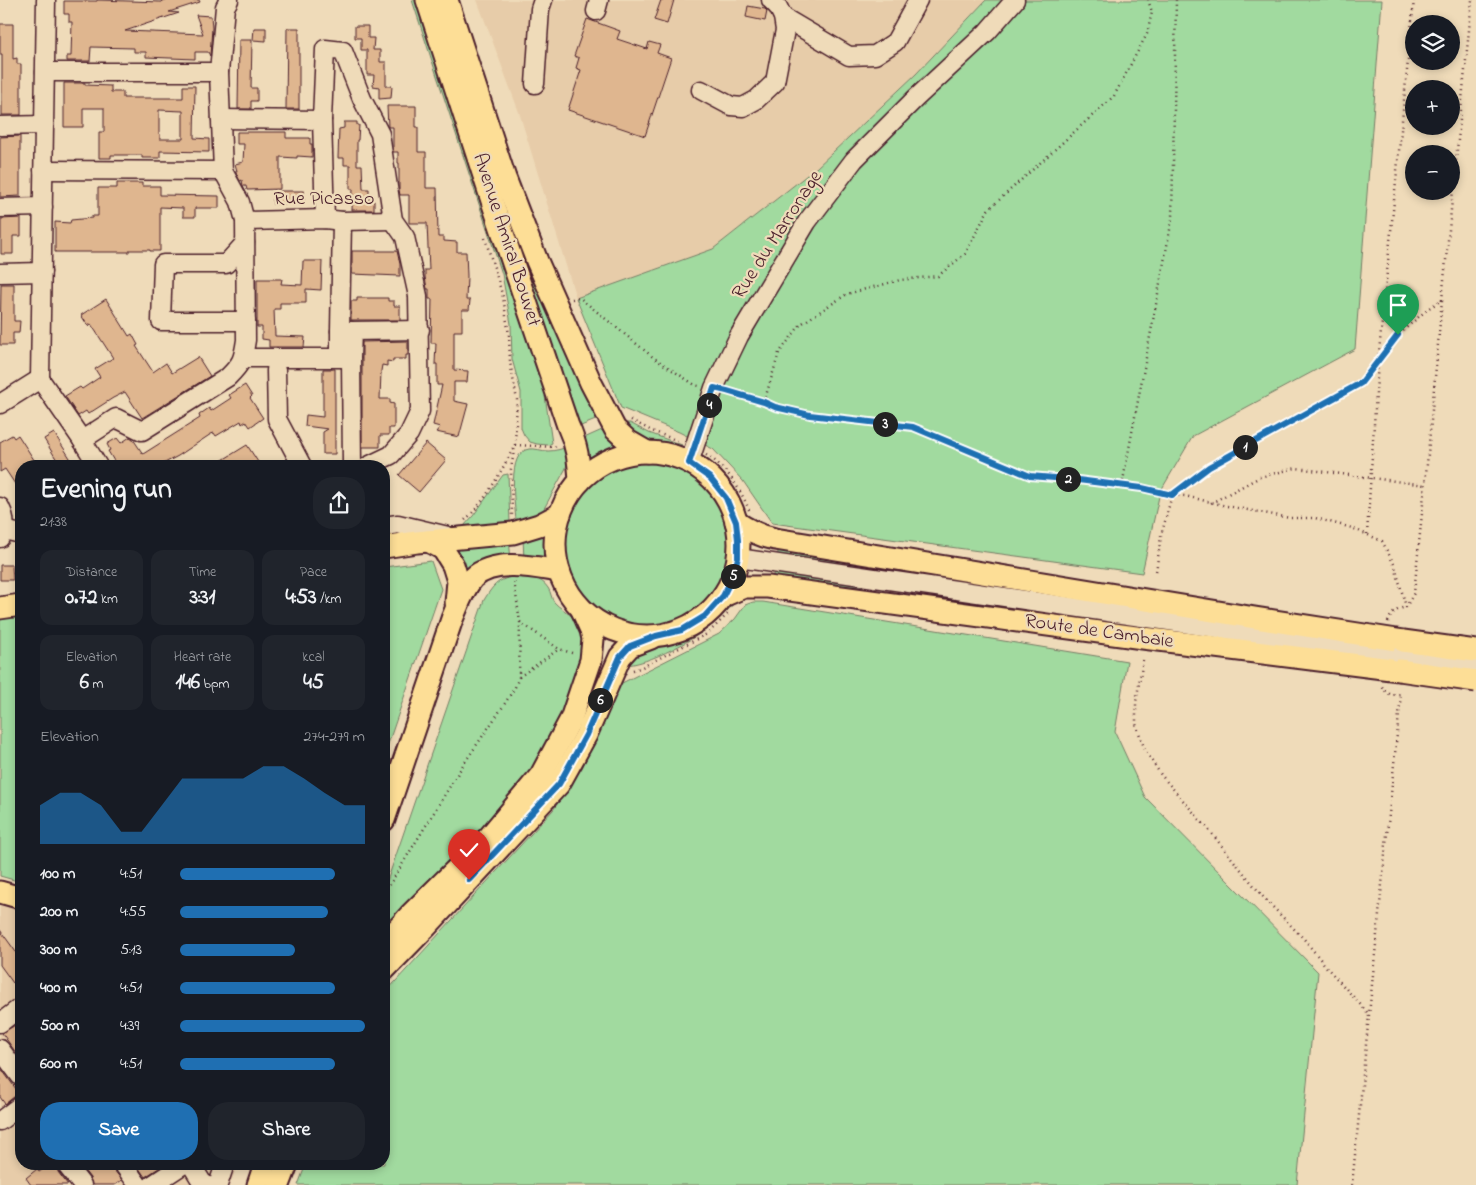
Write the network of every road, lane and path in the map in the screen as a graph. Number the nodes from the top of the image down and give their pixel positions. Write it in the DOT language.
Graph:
graph roads {
  1 [pos="46,0"];
  2 [pos="229,0"];
  3 [pos="427,0"];
  4 [pos="446,0"];
  5 [pos="543,0"];
  6 [pos="771,0"];
  7 [pos="918,0"];
  8 [pos="1015,0"];
  9 [pos="1148,0"];
  10 [pos="1176,0"];
  11 [pos="1414,0"];
  12 [pos="1472,0"];
  13 [pos="783,17"];
  14 [pos="45,72"];
  15 [pos="220,72"];
  16 [pos="535,84"];
  17 [pos="701,90"];
  18 [pos="221,119"];
  19 [pos="322,120"];
  20 [pos="44,125"];
  21 [pos="0,126"];
  22 [pos="43,170"];
  23 [pos="223,171"];
  24 [pos="43,207"];
  25 [pos="0,208"];
  26 [pos="334,220"];
  27 [pos="393,220"];
  28 [pos="245,221"];
  29 [pos="483,231"];
  30 [pos="245,243"];
  31 [pos="0,272"];
  32 [pos="42,272"];
  33 [pos="571,299"];
  34 [pos="1442,300"];
  35 [pos="246,322"];
  36 [pos="420,330"];
  37 [pos="346,331"];
  38 [pos="244,358"];
  39 [pos="345,358"];
  40 [pos="1378,362"];
  41 [pos="276,370"];
  42 [pos="40,379"];
  43 [pos="714,388"];
  44 [pos="764,402"];
  45 [pos="0,404"];
  46 [pos="610,419"];
  47 [pos="573,436"];
  48 [pos="82,440"];
  49 [pos="516,445"];
  50 [pos="647,452"];
  51 [pos="687,453"];
  52 [pos="712,458"];
  53 [pos="94,460"];
  54 [pos="299,460"];
  55 [pos="352,460"];
  56 [pos="381,460"];
  57 [pos="1371,477"];
  58 [pos="580,482"];
  59 [pos="1425,485"];
  60 [pos="1122,486"];
  61 [pos="1172,495"];
  62 [pos="1211,503"];
  63 [pos="0,507"];
  64 [pos="560,514"];
  65 [pos="745,519"];
  66 [pos="512,522"];
  67 [pos="390,525"];
  68 [pos="8,534"];
  69 [pos="1367,534"];
  70 [pos="442,538"];
  71 [pos="390,546"];
  72 [pos="738,558"];
  73 [pos="507,570"];
  74 [pos="559,571"];
  75 [pos="1156,572"];
  76 [pos="768,587"];
  77 [pos="930,587"];
  78 [pos="727,603"];
  79 [pos="15,606"];
  80 [pos="1406,607"];
  81 [pos="0,608"];
  82 [pos="582,609"];
  83 [pos="456,611"];
  84 [pos="520,622"];
  85 [pos="656,636"];
  86 [pos="559,649"];
  87 [pos="1398,649"];
  88 [pos="1476,651"];
  89 [pos="582,657"];
  90 [pos="1143,660"];
  91 [pos="1476,666"];
  92 [pos="632,670"];
  93 [pos="519,677"];
  94 [pos="1476,681"];
  95 [pos="1380,683"];
  96 [pos="390,803"];
  97 [pos="390,884"];
  98 [pos="0,892"];
  99 [pos="15,896"];
  100 [pos="390,937"];
  101 [pos="390,964"];
  102 [pos="1368,1013"];
  103 [pos="0,1049"];
  104 [pos="15,1069"];
  105 [pos="15,1110"];
  106 [pos="0,1121"];
  107 [pos="71,1170"];
  108 [pos="127,1170"];
  109 [pos="175,1170"];
  110 [pos="195,1170"];
  111 [pos="223,1170"];
  112 [pos="263,1170"];
  113 [pos="285,1170"];
  114 [pos="82,1185"];
  115 [pos="138,1185"];
  116 [pos="152,1185"];
  117 [pos="206,1185"];
  118 [pos="218,1185"];
  119 [pos="258,1185"];
  120 [pos="279,1185"];
  121 [pos="1352,1185"];
  1 -- 14 [label="street"];
  2 -- 15 [label="street"];
  3 -- 47 [label="main road, Avenue Amiral Bouvet"];
  4 -- 46 [label="main road, Avenue Amiral Bouvet"];
  5 -- 16 [label="street"];
  6 -- 13 [label="street"];
  7 -- 13 [label="street"];
  8 -- 43 [label="street, Rue du Marronage"];
  9 -- 44 [label="path"];
  10 -- 60 [label="path"];
  11 -- 40 [label="path"];
  12 -- 34 [label="path"];
  13 -- 17 [label="street"];
  14 -- 15 [label="street"];
  14 -- 20 [label="street"];
  15 -- 18 [label="street"];
  18 -- 19 [label="street"];
  18 -- 23 [label="street"];
  19 -- 26 [label="street"];
  19 -- 27 [label="street"];
  20 -- 21 [label="street"];
  20 -- 22 [label="street"];
  22 -- 23 [label="street"];
  22 -- 24 [label="street"];
  23 -- 28 [label="street"];
  24 -- 25 [label="street"];
  24 -- 32 [label="street"];
  26 -- 27 [label="street, Rue Picasso"];
  26 -- 28 [label="street, Rue Picasso"];
  26 -- 37 [label="street"];
  27 -- 36 [label="street, Rue Picasso"];
  28 -- 30 [label="street"];
  29 -- 49 [label="path"];
  30 -- 35 [label="street"];
  30 -- 35 [label="street"];
  31 -- 32 [label="street"];
  32 -- 42 [label="street"];
  33 -- 43 [label="path"];
  34 -- 40 [label="path"];
  34 -- 59 [label="path"];
  35 -- 38 [label="street"];
  36 -- 37 [label="street"];
  36 -- 56 [label="street, Rue Picasso"];
  37 -- 39 [label="street"];
  38 -- 39 [label="street"];
  38 -- 48 [label="street"];
  39 -- 55 [label="street"];
  40 -- 57 [label="path"];
  40 -- 61 [label="path"];
  41 -- 54 [label="street"];
  42 -- 45 [label="street"];
  42 -- 48 [label="street"];
  43 -- 44 [label="path"];
  43 -- 51 [label="street, Rue du Marronage"];
  44 -- 60 [label="path"];
  46 -- 50 [label="main road, Avenue Amiral Bouvet"];
  46 -- 51 [label="path"];
  47 -- 49 [label="path"];
  47 -- 58 [label="main road, Avenue Amiral Bouvet"];
  48 -- 53 [label="street"];
  49 -- 66 [label="path"];
  49 -- 70 [label="path"];
  50 -- 51 [label="main road"];
  50 -- 58 [label="main road"];
  51 -- 65 [label="main road"];
  52 -- 65 [label="path"];
  57 -- 59 [label="path"];
  57 -- 62 [label="path"];
  57 -- 69 [label="path"];
  58 -- 64 [label="main road"];
  59 -- 80 [label="path"];
  60 -- 61 [label="path"];
  61 -- 62 [label="path"];
  61 -- 75 [label="path"];
  62 -- 69 [label="path"];
  63 -- 68 [label="street"];
  64 -- 70 [label="main road"];
  64 -- 74 [label="main road"];
  65 -- 72 [label="main road"];
  65 -- 87 [label="main road, Route de Cambaie"];
  67 -- 70 [label="street"];
  69 -- 80 [label="path"];
  70 -- 71 [label="main road"];
  70 -- 83 [label="main road"];
  72 -- 77 [label="street"];
  72 -- 78 [label="main road"];
  73 -- 74 [label="main road"];
  73 -- 83 [label="main road"];
  73 -- 84 [label="path"];
  74 -- 82 [label="main road"];
  76 -- 77 [label="street"];
  76 -- 78 [label="main road, Route de Cambaie"];
  76 -- 87 [label="main road, Route de Cambaie"];
  77 -- 87 [label="street"];
  78 -- 85 [label="main road"];
  78 -- 92 [label="path"];
  79 -- 81 [label="main road"];
  80 -- 87 [label="path"];
  82 -- 85 [label="main road"];
  82 -- 100 [label="main road"];
  83 -- 96 [label="main road"];
  84 -- 86 [label="path"];
  84 -- 93 [label="path"];
  85 -- 101 [label="main road"];
  86 -- 89 [label="path"];
  86 -- 93 [label="path"];
  87 -- 88 [label="main road, Route de Cambaie, bridge"];
  87 -- 91 [label="street, bridge"];
  87 -- 94 [label="main road, Route de Cambaie, bridge"];
  90 -- 102 [label="path"];
  93 -- 97 [label="path"];
  95 -- 102 [label="path"];
  98 -- 99 [label="main road"];
  102 -- 121 [label="path"];
  103 -- 104 [label="street"];
  105 -- 106 [label="street"];
  107 -- 114 [label="street"];
  108 -- 115 [label="street"];
  109 -- 116 [label="street"];
  110 -- 117 [label="street"];
  111 -- 118 [label="street"];
  112 -- 119 [label="main road"];
  113 -- 120 [label="main road"];
}
